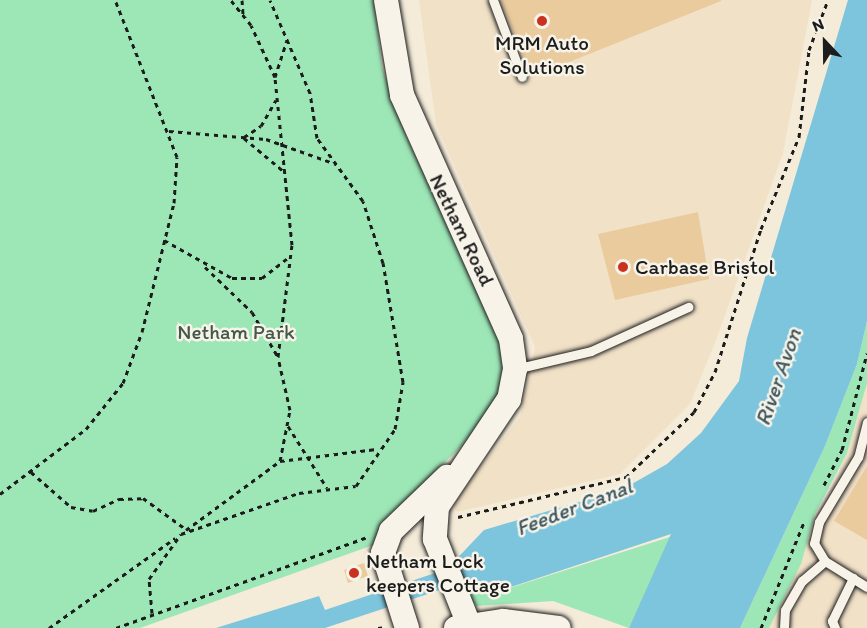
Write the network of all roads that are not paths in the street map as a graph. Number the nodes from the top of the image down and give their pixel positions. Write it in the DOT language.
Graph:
graph roads {
  1 [pos="386,0"];
  2 [pos="493,0"];
  3 [pos="522,77"];
  4 [pos="688,307"];
  5 [pos="515,369"];
  6 [pos="867,422"];
  7 [pos="474,453"];
  8 [pos="825,561"];
  9 [pos="852,578"];
  10 [pos="867,586"];
  11 [pos="405,622"];
  12 [pos="463,626"];
  13 [pos="560,628"];
  14 [pos="784,628"];
  15 [pos="835,628"];
  1 -- 5 [label="street, Netham Road"];
  2 -- 3 [label="lane"];
  4 -- 5 [label="lane"];
  5 -- 7 [label="street"];
  6 -- 8 [label="lane"];
  7 -- 11 [label="street"];
  7 -- 12 [label="street"];
  8 -- 9 [label="lane"];
  8 -- 14 [label="lane"];
  9 -- 10 [label="lane"];
  9 -- 15 [label="lane"];
  12 -- 13 [label="street"];
}
